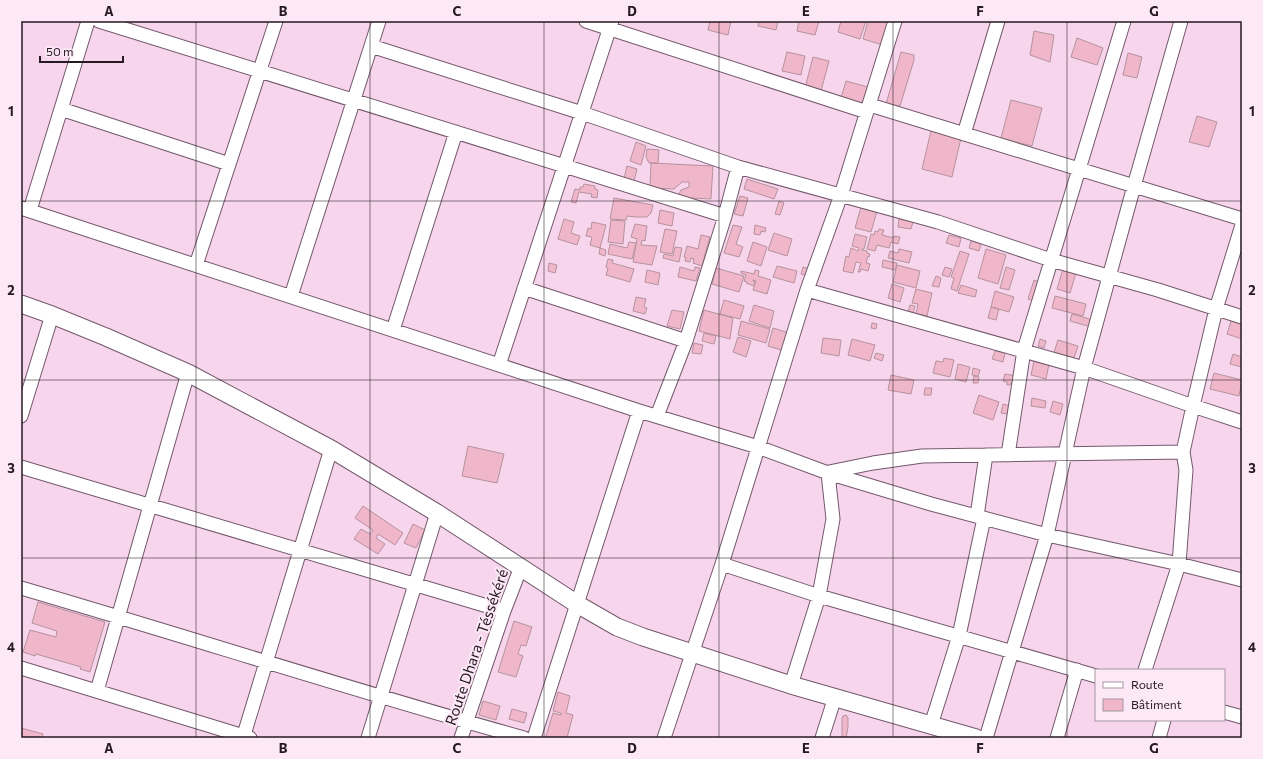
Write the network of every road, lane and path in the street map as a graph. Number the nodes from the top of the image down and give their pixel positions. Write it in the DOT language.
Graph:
graph roads {
  1 [pos="88,21"];
  2 [pos="99,21"];
  3 [pos="276,21"];
  4 [pos="380,21"];
  5 [pos="586,21"];
  6 [pos="895,21"];
  7 [pos="998,21"];
  8 [pos="1124,21"];
  9 [pos="1181,21"];
  10 [pos="611,25"];
  11 [pos="371,46"];
  12 [pos="260,71"];
  13 [pos="354,100"];
  14 [pos="61,109"];
  15 [pos="868,109"];
  16 [pos="582,113"];
  17 [pos="456,132"];
  18 [pos="964,134"];
  19 [pos="229,164"];
  20 [pos="564,166"];
  21 [pos="738,167"];
  22 [pos="1079,169"];
  23 [pos="1134,186"];
  24 [pos="841,195"];
  25 [pos="25,209"];
  26 [pos="725,216"];
  27 [pos="1242,219"];
  28 [pos="1242,225"];
  29 [pos="1051,260"];
  30 [pos="196,265"];
  31 [pos="1109,276"];
  32 [pos="524,288"];
  33 [pos="807,290"];
  34 [pos="291,296"];
  35 [pos="21,304"];
  36 [pos="1216,309"];
  37 [pos="52,315"];
  38 [pos="1242,317"];
  39 [pos="393,330"];
  40 [pos="686,341"];
  41 [pos="1024,350"];
  42 [pos="499,365"];
  43 [pos="1084,368"];
  44 [pos="188,373"];
  45 [pos="1193,406"];
  46 [pos="639,411"];
  47 [pos="21,416"];
  48 [pos="657,416"];
  49 [pos="1242,422"];
  50 [pos="758,447"];
  51 [pos="331,449"];
  52 [pos="1183,452"];
  53 [pos="1008,454"];
  54 [pos="1065,454"];
  55 [pos="986,455"];
  56 [pos="21,467"];
  57 [pos="828,473"];
  58 [pos="150,505"];
  59 [pos="437,513"];
  60 [pos="981,517"];
  61 [pos="1047,534"];
  62 [pos="300,550"];
  63 [pos="722,564"];
  64 [pos="1179,564"];
  65 [pos="521,568"];
  66 [pos="1242,580"];
  67 [pos="416,585"];
  68 [pos="21,588"];
  69 [pos="819,596"];
  70 [pos="577,604"];
  71 [pos="504,611"];
  72 [pos="118,616"];
  73 [pos="959,636"];
  74 [pos="1012,652"];
  75 [pos="693,654"];
  76 [pos="266,662"];
  77 [pos="21,668"];
  78 [pos="1145,669"];
  79 [pos="1077,670"];
  80 [pos="1095,676"];
  81 [pos="791,685"];
  82 [pos="97,691"];
  83 [pos="381,697"];
  84 [pos="834,697"];
  85 [pos="1225,712"];
  86 [pos="1241,714"];
  87 [pos="1164,721"];
  88 [pos="466,722"];
  89 [pos="931,725"];
  90 [pos="245,737"];
  91 [pos="368,738"];
  92 [pos="461,738"];
  93 [pos="524,738"];
  94 [pos="534,738"];
  95 [pos="664,738"];
  96 [pos="822,738"];
  97 [pos="976,738"];
  98 [pos="986,738"];
  99 [pos="1057,738"];
  100 [pos="1159,738"];
  1 -- 14 [label="street"];
  2 -- 12 [label="street"];
  3 -- 12 [label="street"];
  4 -- 11 [label="street"];
  5 -- 10 [label="street"];
  6 -- 15 [label="street"];
  7 -- 18 [label="street"];
  8 -- 22 [label="street"];
  9 -- 23 [label="street"];
  10 -- 15 [label="street"];
  10 -- 16 [label="street"];
  11 -- 13 [label="street"];
  11 -- 16 [label="street"];
  12 -- 13 [label="street"];
  12 -- 19 [label="street"];
  13 -- 17 [label="street"];
  13 -- 34 [label="street"];
  14 -- 19 [label="street"];
  14 -- 25 [label="street"];
  15 -- 18 [label="street"];
  15 -- 24 [label="street"];
  16 -- 20 [label="street"];
  16 -- 21 [label="street"];
  17 -- 20 [label="street"];
  17 -- 39 [label="street"];
  18 -- 22 [label="street"];
  19 -- 30 [label="street"];
  20 -- 26 [label="street"];
  20 -- 32 [label="street"];
  21 -- 24 [label="street"];
  21 -- 26 [label="street"];
  22 -- 23 [label="street"];
  22 -- 29 [label="street"];
  23 -- 27 [label="street"];
  23 -- 31 [label="street"];
  24 -- 29 [label="street"];
  24 -- 33 [label="street"];
  25 -- 30 [label="street"];
  26 -- 40 [label="street"];
  28 -- 36 [label="street"];
  29 -- 31 [label="street"];
  29 -- 41 [label="street"];
  30 -- 34 [label="street"];
  31 -- 36 [label="street"];
  31 -- 43 [label="street"];
  32 -- 40 [label="street"];
  32 -- 42 [label="street"];
  33 -- 41 [label="street"];
  33 -- 50 [label="street"];
  34 -- 39 [label="street"];
  35 -- 37 [label="main road"];
  36 -- 38 [label="street"];
  36 -- 45 [label="street"];
  37 -- 44 [label="main road"];
  37 -- 47 [label="street"];
  39 -- 42 [label="street"];
  40 -- 48 [label="street"];
  41 -- 43 [label="street"];
  41 -- 53 [label="street"];
  42 -- 46 [label="street"];
  43 -- 45 [label="street"];
  43 -- 54 [label="street"];
  44 -- 51 [label="main road"];
  44 -- 58 [label="street"];
  45 -- 49 [label="street"];
  45 -- 52 [label="street"];
  46 -- 48 [label="street"];
  46 -- 70 [label="street"];
  48 -- 50 [label="street"];
  50 -- 57 [label="street"];
  50 -- 63 [label="street"];
  51 -- 59 [label="main road"];
  51 -- 62 [label="street"];
  52 -- 54 [label="street"];
  52 -- 64 [label="street"];
  53 -- 54 [label="street"];
  53 -- 55 [label="street"];
  54 -- 61 [label="street"];
  55 -- 57 [label="street"];
  55 -- 60 [label="street"];
  56 -- 58 [label="street"];
  57 -- 60 [label="street"];
  57 -- 69 [label="street"];
  58 -- 62 [label="street"];
  58 -- 72 [label="street"];
  59 -- 65 [label="main road"];
  59 -- 67 [label="street"];
  60 -- 61 [label="street"];
  60 -- 73 [label="street"];
  61 -- 64 [label="street"];
  61 -- 74 [label="street"];
  62 -- 67 [label="street"];
  62 -- 76 [label="street"];
  63 -- 69 [label="street"];
  63 -- 75 [label="street"];
  64 -- 66 [label="street"];
  64 -- 78 [label="street"];
  65 -- 70 [label="main road"];
  65 -- 71 [label="street, Route Dhara - Téssékéré"];
  67 -- 71 [label="street"];
  67 -- 83 [label="street"];
  68 -- 72 [label="street"];
  69 -- 73 [label="street"];
  69 -- 81 [label="street"];
  70 -- 75 [label="main road"];
  70 -- 94 [label="street"];
  71 -- 88 [label="street, Route Dhara - Téssékéré"];
  72 -- 76 [label="street"];
  72 -- 82 [label="street"];
  73 -- 74 [label="street"];
  73 -- 89 [label="street"];
  74 -- 79 [label="street"];
  74 -- 98 [label="street"];
  75 -- 81 [label="main road"];
  75 -- 95 [label="street"];
  76 -- 83 [label="street"];
  76 -- 90 [label="street"];
  77 -- 82 [label="street"];
  79 -- 80 [label="street"];
  79 -- 99 [label="street"];
  81 -- 84 [label="main road"];
  82 -- 90 [label="street"];
  83 -- 88 [label="street"];
  83 -- 91 [label="street"];
  84 -- 89 [label="main road"];
  84 -- 96 [label="street"];
  85 -- 86 [label="street"];
  87 -- 100 [label="street"];
  88 -- 92 [label="street, Route Dhara - Téssékéré"];
  88 -- 93 [label="street"];
  89 -- 97 [label="main road"];
}
